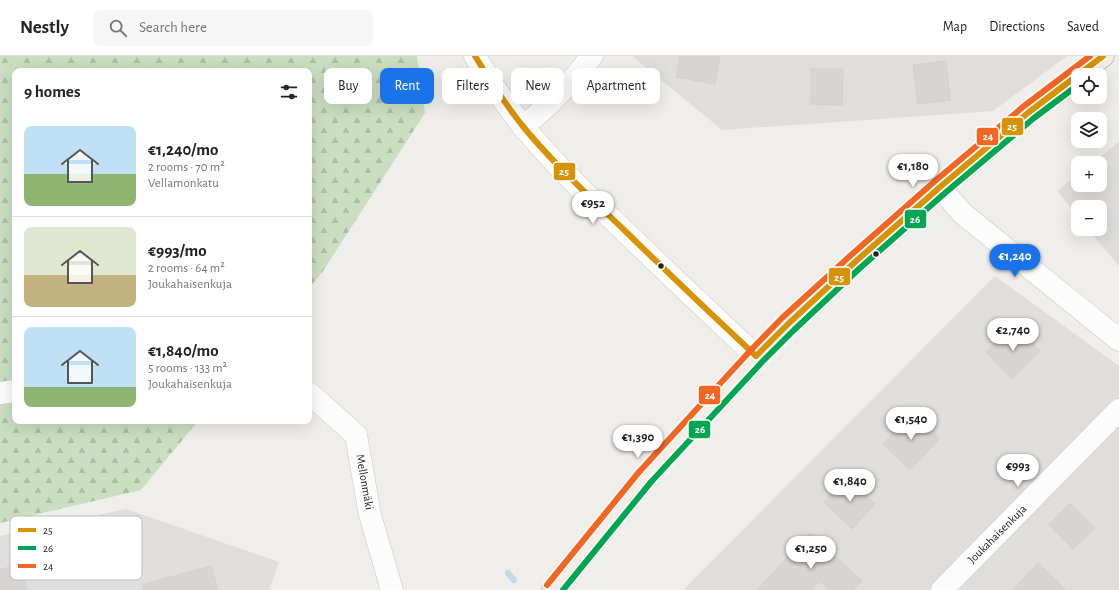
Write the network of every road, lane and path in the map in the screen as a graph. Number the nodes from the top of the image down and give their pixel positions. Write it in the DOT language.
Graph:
graph roads {
  1 [pos="475,56"];
  2 [pos="592,56"];
  3 [pos="1103,56"];
  4 [pos="524,127"];
  5 [pos="940,187"];
  6 [pos="1119,340"];
  7 [pos="756,356"];
  8 [pos="12,391"];
  9 [pos="0,393"];
  10 [pos="312,396"];
  11 [pos="1119,410"];
  12 [pos="392,590"];
  13 [pos="554,590"];
  14 [pos="942,590"];
  1 -- 4 [label="street"];
  2 -- 4 [label="street"];
  3 -- 5 [label="main road"];
  4 -- 7 [label="street"];
  5 -- 6 [label="street"];
  5 -- 7 [label="main road"];
  7 -- 13 [label="main road"];
  8 -- 9 [label="street"];
  10 -- 12 [label="street, Mellonmäki"];
  11 -- 14 [label="street, Joukahaisenkuja"];
}
